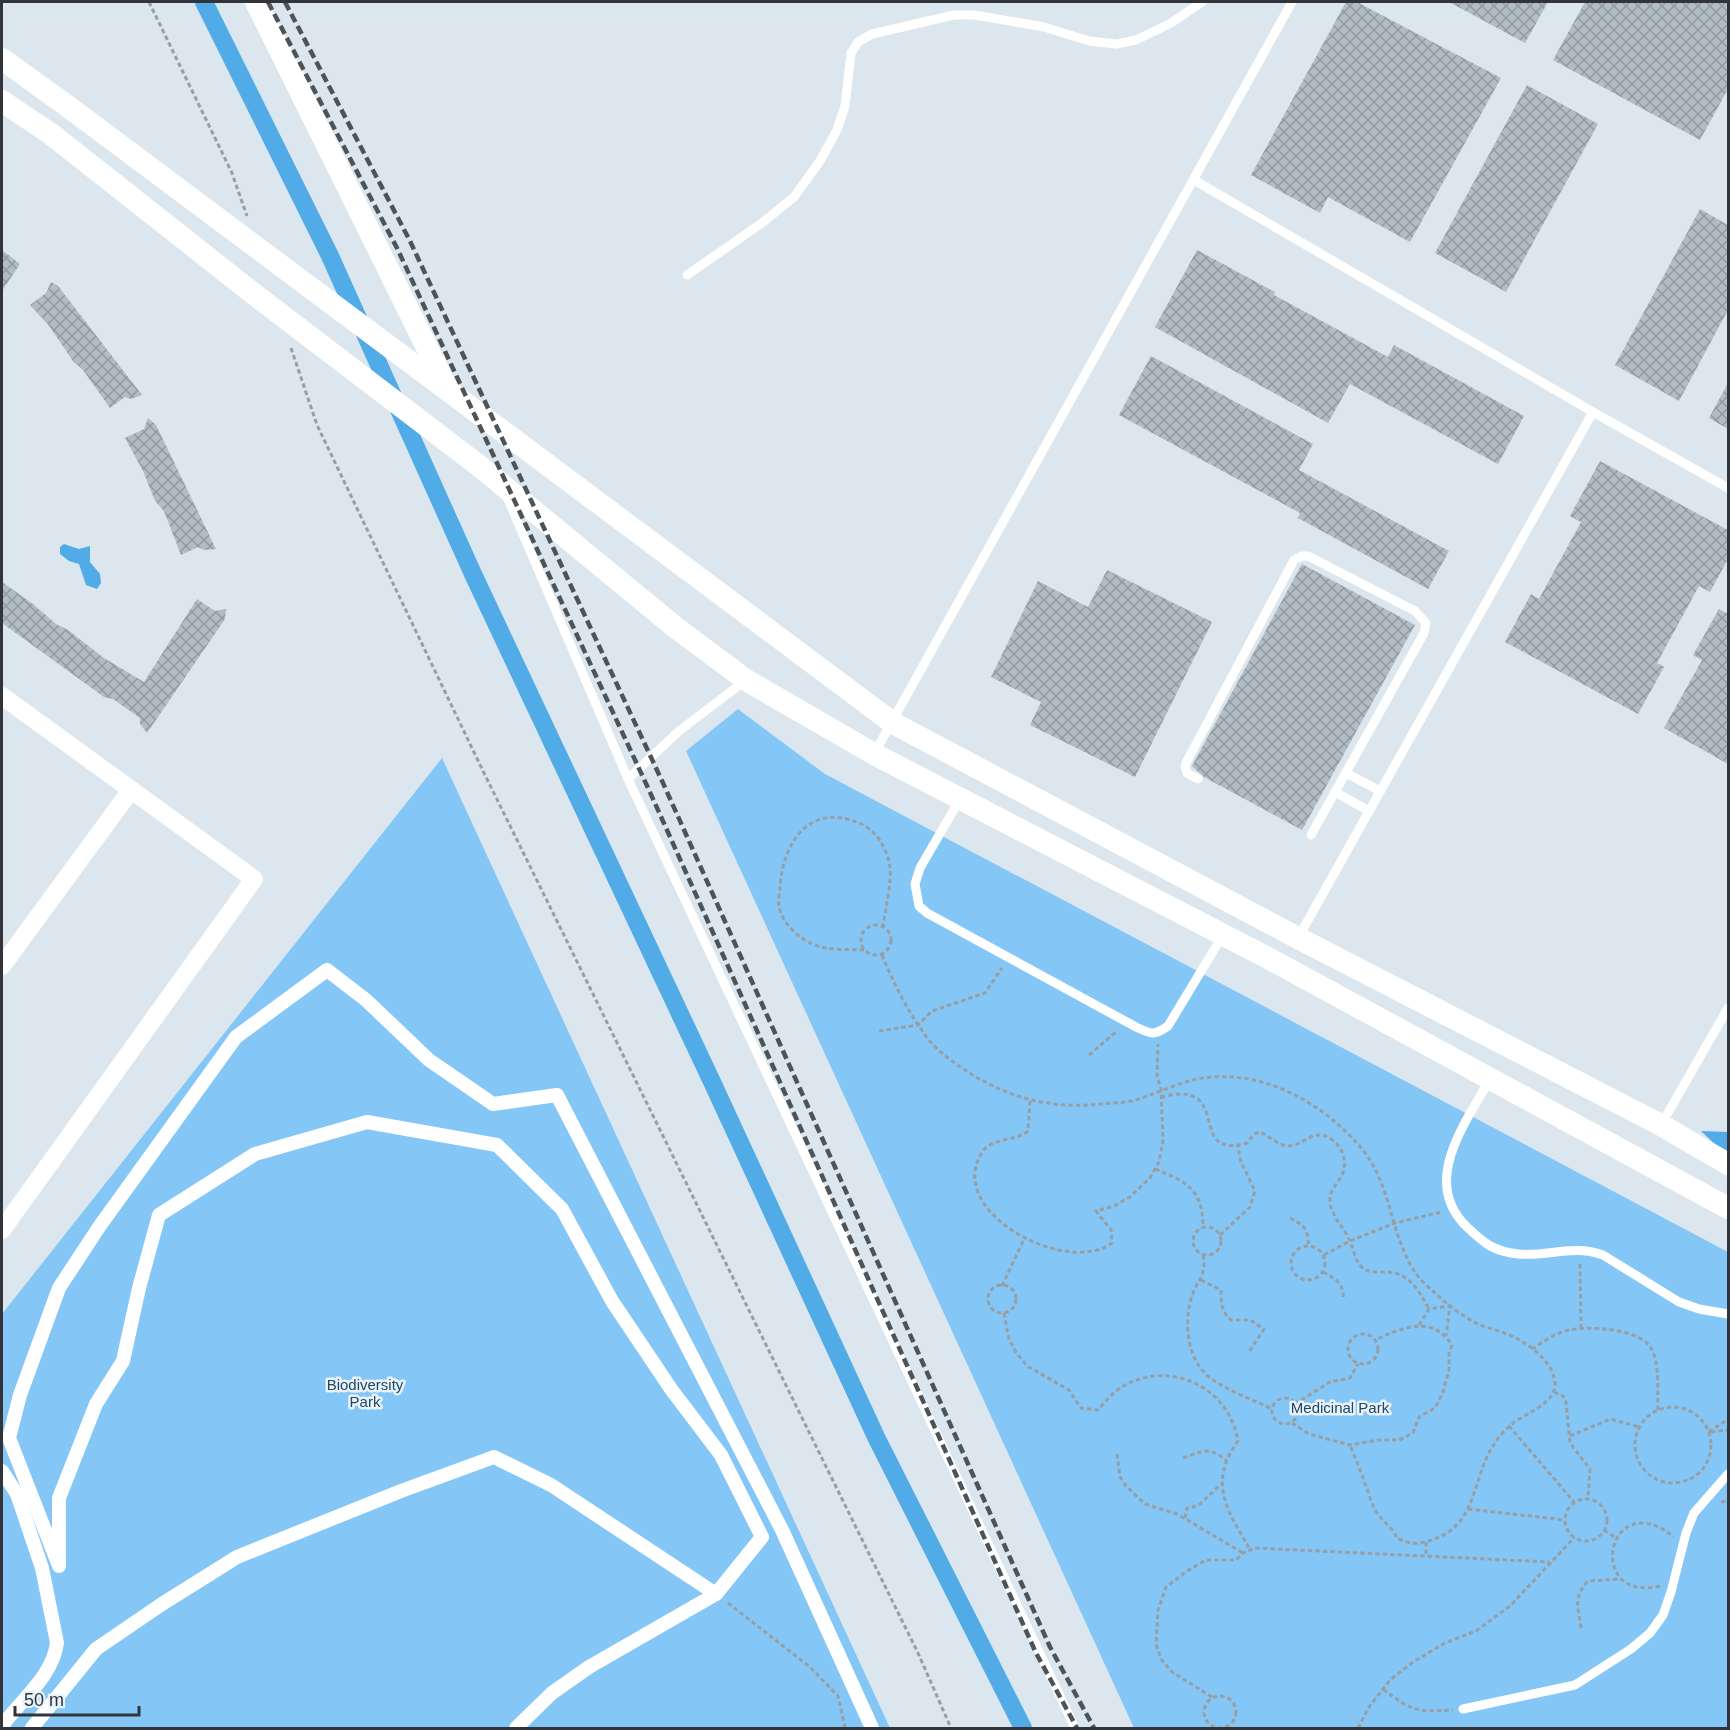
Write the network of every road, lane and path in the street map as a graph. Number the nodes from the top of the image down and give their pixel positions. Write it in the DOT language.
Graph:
graph roads {
  1 [pos="149,2"];
  2 [pos="255,2"];
  3 [pos="1202,2"];
  4 [pos="1292,2"];
  5 [pos="2,59"];
  6 [pos="70,108"];
  7 [pos="4,109"];
  8 [pos="51,134"];
  9 [pos="1194,180"];
  10 [pos="245,228"];
  11 [pos="687,275"];
  12 [pos="291,348"];
  13 [pos="443,388"];
  14 [pos="1593,412"];
  15 [pos="501,483"];
  16 [pos="1728,488"];
  17 [pos="746,680"];
  18 [pos="3,700"];
  19 [pos="892,723"];
  20 [pos="874,754"];
  21 [pos="1346,773"];
  22 [pos="628,779"];
  23 [pos="1198,779"];
  24 [pos="131,790"];
  25 [pos="1380,791"];
  26 [pos="1335,792"];
  27 [pos="960,799"];
  28 [pos="1369,811"];
  29 [pos="1311,835"];
  30 [pos="883,927"];
  31 [pos="1223,935"];
  32 [pos="1298,938"];
  33 [pos="864,950"];
  34 [pos="882,955"];
  35 [pos="1009,958"];
  36 [pos="2,966"];
  37 [pos="1728,1008"];
  38 [pos="1128,1023"];
  39 [pos="918,1025"];
  40 [pos="879,1031"];
  41 [pos="1159,1032"];
  42 [pos="1089,1055"];
  43 [pos="1490,1079"];
  44 [pos="1161,1089"];
  45 [pos="1161,1097"];
  46 [pos="1030,1101"];
  47 [pos="1661,1125"];
  48 [pos="1238,1146"];
  49 [pos="1728,1164"];
  50 [pos="1155,1169"];
  51 [pos="1728,1208"];
  52 [pos="1453,1210"];
  53 [pos="1290,1218"];
  54 [pos="1395,1222"];
  55 [pos="1203,1228"];
  56 [pos="2,1230"];
  57 [pos="1220,1235"];
  58 [pos="1024,1239"];
  59 [pos="1350,1241"];
  60 [pos="1310,1246"];
  61 [pos="1580,1250"];
  62 [pos="1203,1256"];
  63 [pos="1324,1256"];
  64 [pos="1323,1272"];
  65 [pos="1201,1280"];
  66 [pos="1002,1286"];
  67 [pos="1343,1300"];
  68 [pos="1450,1306"];
  69 [pos="1430,1309"];
  70 [pos="1004,1313"];
  71 [pos="1728,1314"];
  72 [pos="1419,1325"];
  73 [pos="1581,1329"];
  74 [pos="1446,1336"];
  75 [pos="1375,1340"];
  76 [pos="1532,1349"];
  77 [pos="1249,1352"];
  78 [pos="1358,1364"];
  79 [pos="1554,1392"];
  80 [pos="1295,1404"];
  81 [pos="1272,1409"];
  82 [pos="1658,1410"];
  83 [pos="1728,1419"];
  84 [pos="1292,1423"];
  85 [pos="1509,1426"];
  86 [pos="1640,1427"];
  87 [pos="1728,1430"];
  88 [pos="1710,1432"];
  89 [pos="1570,1436"];
  90 [pos="1350,1445"];
  91 [pos="1117,1454"];
  92 [pos="1183,1458"];
  93 [pos="1226,1460"];
  94 [pos="2,1472"];
  95 [pos="1728,1474"];
  96 [pos="1221,1484"];
  97 [pos="1588,1500"];
  98 [pos="1574,1503"];
  99 [pos="1468,1509"];
  100 [pos="1185,1518"];
  101 [pos="1564,1520"];
  102 [pos="1604,1530"];
  103 [pos="1574,1538"];
  104 [pos="1616,1538"];
  105 [pos="1426,1542"];
  106 [pos="1251,1551"];
  107 [pos="1244,1553"];
  108 [pos="1426,1556"];
  109 [pos="1680,1558"];
  110 [pos="1549,1562"];
  111 [pos="1622,1579"];
  112 [pos="1674,1583"];
  113 [pos="716,1594"];
  114 [pos="1581,1628"];
  115 [pos="1383,1689"];
  116 [pos="1212,1697"];
  117 [pos="1463,1709"];
  118 [pos="2,1726"];
  119 [pos="32,1728"];
  120 [pos="516,1728"];
  121 [pos="845,1728"];
  122 [pos="872,1728"];
  123 [pos="951,1728"];
  124 [pos="1076,1728"];
  125 [pos="1225,1728"];
  126 [pos="1358,1728"];
  1 -- 10 [label="path"];
  2 -- 13 [label="street"];
  3 -- 11 [label="lane"];
  4 -- 9 [label="lane"];
  5 -- 6 [label="street"];
  6 -- 8 [label="street"];
  6 -- 10 [label="street"];
  7 -- 8 [label="street"];
  8 -- 15 [label="street"];
  9 -- 14 [label="lane"];
  9 -- 19 [label="lane"];
  10 -- 13 [label="street"];
  12 -- 123 [label="path"];
  13 -- 19 [label="street"];
  14 -- 16 [label="lane"];
  14 -- 25 [label="lane"];
  15 -- 17 [label="street"];
  15 -- 22 [label="lane"];
  17 -- 20 [label="street"];
  17 -- 22 [label="lane"];
  18 -- 24 [label="street"];
  19 -- 20 [label="lane"];
  19 -- 32 [label="street"];
  20 -- 27 [label="street"];
  21 -- 23 [label="lane"];
  21 -- 25 [label="lane"];
  21 -- 26 [label="lane"];
  22 -- 124 [label="lane"];
  24 -- 36 [label="street"];
  24 -- 56 [label="street"];
  25 -- 28 [label="lane"];
  26 -- 28 [label="lane"];
  26 -- 29 [label="lane"];
  27 -- 31 [label="street"];
  27 -- 35 [label="lane"];
  28 -- 32 [label="lane"];
  30 -- 33 [label="path"];
  30 -- 33 [label="path"];
  30 -- 34 [label="path"];
  31 -- 41 [label="lane"];
  31 -- 43 [label="street"];
  32 -- 47 [label="street"];
  33 -- 34 [label="path"];
  34 -- 39 [label="path"];
  35 -- 38 [label="lane"];
  35 -- 39 [label="path"];
  37 -- 47 [label="lane"];
  38 -- 41 [label="lane"];
  38 -- 42 [label="path"];
  39 -- 40 [label="path"];
  39 -- 46 [label="path"];
  41 -- 44 [label="path"];
  43 -- 51 [label="street"];
  43 -- 52 [label="lane"];
  44 -- 45 [label="path"];
  44 -- 46 [label="path"];
  44 -- 54 [label="path"];
  45 -- 48 [label="path"];
  45 -- 50 [label="path"];
  46 -- 58 [label="path"];
  47 -- 49 [label="street"];
  48 -- 57 [label="path"];
  48 -- 59 [label="path"];
  50 -- 55 [label="path"];
  50 -- 58 [label="path"];
  52 -- 54 [label="path"];
  52 -- 61 [label="lane"];
  53 -- 60 [label="path"];
  54 -- 59 [label="path"];
  54 -- 68 [label="path"];
  55 -- 57 [label="path"];
  55 -- 62 [label="path"];
  57 -- 62 [label="path"];
  58 -- 66 [label="path"];
  59 -- 63 [label="path"];
  59 -- 69 [label="path"];
  60 -- 63 [label="path"];
  60 -- 64 [label="path"];
  61 -- 71 [label="lane"];
  61 -- 73 [label="path"];
  62 -- 65 [label="path"];
  63 -- 64 [label="path"];
  64 -- 67 [label="path"];
  65 -- 77 [label="path"];
  65 -- 81 [label="path"];
  66 -- 70 [label="path"];
  66 -- 70 [label="path"];
  68 -- 69 [label="path"];
  68 -- 74 [label="path"];
  68 -- 76 [label="path"];
  69 -- 72 [label="path"];
  70 -- 93 [label="path"];
  72 -- 74 [label="path"];
  72 -- 75 [label="path"];
  73 -- 76 [label="path"];
  73 -- 82 [label="path"];
  74 -- 90 [label="path"];
  75 -- 78 [label="path"];
  75 -- 78 [label="path"];
  76 -- 79 [label="path"];
  78 -- 80 [label="path"];
  79 -- 85 [label="path"];
  79 -- 89 [label="path"];
  80 -- 81 [label="path"];
  80 -- 84 [label="path"];
  81 -- 84 [label="path"];
  82 -- 86 [label="path"];
  82 -- 88 [label="path"];
  83 -- 88 [label="path"];
  84 -- 90 [label="path"];
  85 -- 98 [label="path"];
  85 -- 99 [label="path"];
  86 -- 88 [label="path"];
  86 -- 89 [label="path"];
  87 -- 88 [label="path"];
  89 -- 97 [label="path"];
  90 -- 105 [label="path"];
  91 -- 100 [label="path"];
  92 -- 93 [label="path"];
  93 -- 96 [label="path"];
  94 -- 118 [label="street"];
  95 -- 109 [label="lane"];
  96 -- 100 [label="path"];
  96 -- 106 [label="path"];
  97 -- 98 [label="path"];
  97 -- 102 [label="path"];
  98 -- 101 [label="path"];
  99 -- 101 [label="path"];
  99 -- 105 [label="path"];
  100 -- 107 [label="path"];
  101 -- 103 [label="path"];
  102 -- 103 [label="path"];
  102 -- 104 [label="path"];
  103 -- 110 [label="path"];
  104 -- 109 [label="path"];
  104 -- 111 [label="path"];
  105 -- 108 [label="path"];
  106 -- 107 [label="path"];
  106 -- 108 [label="path"];
  107 -- 116 [label="path"];
  108 -- 110 [label="path"];
  109 -- 112 [label="lane"];
  110 -- 115 [label="path"];
  111 -- 112 [label="path"];
  111 -- 114 [label="path"];
  112 -- 117 [label="lane"];
  113 -- 119 [label="street"];
  113 -- 120 [label="street"];
  113 -- 121 [label="path"];
  113 -- 122 [label="street"];
  115 -- 117 [label="path"];
  115 -- 126 [label="path"];
  116 -- 125 [label="path"];
  116 -- 125 [label="path"];
}
